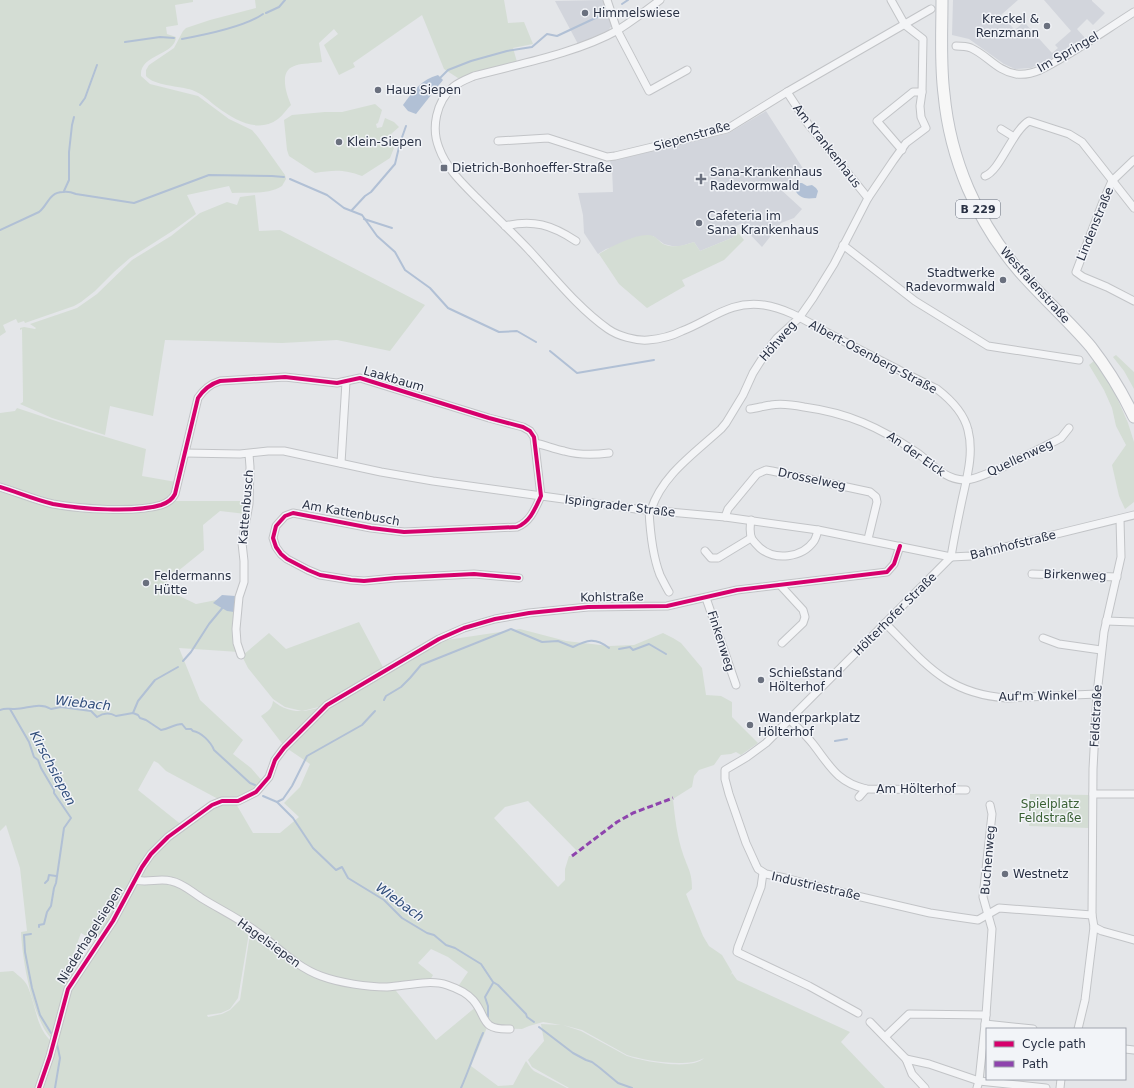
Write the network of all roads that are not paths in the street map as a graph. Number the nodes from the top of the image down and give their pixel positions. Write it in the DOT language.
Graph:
graph roads {
  1 [pos="607,0"];
  2 [pos="660,0"];
  3 [pos="891,0"];
  4 [pos="942,0"];
  5 [pos="932,9"];
  6 [pos="1134,12"];
  7 [pos="905,25"];
  8 [pos="617,30"];
  9 [pos="956,46"];
  10 [pos="687,70"];
  11 [pos="787,92"];
  12 [pos="922,92"];
  13 [pos="1001,129"];
  14 [pos="1014,137"];
  15 [pos="498,141"];
  16 [pos="902,150"];
  17 [pos="1134,160"];
  18 [pos="985,176"];
  19 [pos="1112,181"];
  20 [pos="868,198"];
  21 [pos="1134,208"];
  22 [pos="505,226"];
  23 [pos="576,241"];
  24 [pos="843,245"];
  25 [pos="1134,301"];
  26 [pos="798,318"];
  27 [pos="1079,360"];
  28 [pos="346,382"];
  29 [pos="750,409"];
  30 [pos="1134,417"];
  31 [pos="1069,428"];
  32 [pos="536,443"];
  33 [pos="185,453"];
  34 [pos="609,453"];
  35 [pos="249,454"];
  36 [pos="341,463"];
  37 [pos="966,480"];
  38 [pos="0,487"];
  39 [pos="541,496"];
  40 [pos="650,510"];
  41 [pos="1134,512"];
  42 [pos="1134,515"];
  43 [pos="725,517"];
  44 [pos="1122,518"];
  45 [pos="751,520"];
  46 [pos="818,530"];
  47 [pos="751,538"];
  48 [pos="868,539"];
  49 [pos="900,546"];
  50 [pos="705,551"];
  51 [pos="951,557"];
  52 [pos="1032,574"];
  53 [pos="1117,577"];
  54 [pos="519,578"];
  55 [pos="780,585"];
  56 [pos="669,592"];
  57 [pos="706,598"];
  58 [pos="1106,621"];
  59 [pos="1134,622"];
  60 [pos="885,623"];
  61 [pos="1043,638"];
  62 [pos="782,643"];
  63 [pos="1101,650"];
  64 [pos="241,655"];
  65 [pos="736,685"];
  66 [pos="1097,694"];
  67 [pos="789,719"];
  68 [pos="260,789"];
  69 [pos="866,789"];
  70 [pos="966,790"];
  71 [pos="1093,794"];
  72 [pos="1134,794"];
  73 [pos="859,797"];
  74 [pos="990,805"];
  75 [pos="763,873"];
  76 [pos="135,880"];
  77 [pos="988,914"];
  78 [pos="1092,915"];
  79 [pos="1094,927"];
  80 [pos="1134,940"];
  81 [pos="858,1013"];
  82 [pos="986,1015"];
  83 [pos="870,1022"];
  84 [pos="985,1024"];
  85 [pos="1023,1028"];
  86 [pos="1078,1028"];
  87 [pos="510,1029"];
  88 [pos="884,1037"];
  89 [pos="906,1059"];
  90 [pos="978,1084"];
  91 [pos="39,1088"];
  92 [pos="926,1088"];
  93 [pos="1046,1088"];
  1 -- 8 [label="street"];
  2 -- 8 [label="street"];
  3 -- 7 [label="street"];
  4 -- 30 [label="main road, Westfalenstraße / B 229"];
  5 -- 7 [label="street, Siepenstraße"];
  6 -- 9 [label="street, Im Springel"];
  7 -- 11 [label="street, Siepenstraße"];
  7 -- 12 [label="street"];
  8 -- 10 [label="street"];
  8 -- 22 [label="street"];
  11 -- 15 [label="street, Siepenstraße"];
  11 -- 20 [label="street, Am Krankenhaus"];
  12 -- 16 [label="street, Höhweg"];
  12 -- 16 [label="street"];
  13 -- 14 [label="street"];
  14 -- 18 [label="street"];
  14 -- 19 [label="street"];
  16 -- 20 [label="street, Höhweg"];
  17 -- 19 [label="street, Lindenstraße"];
  19 -- 21 [label="street"];
  19 -- 25 [label="street, Lindenstraße"];
  20 -- 24 [label="street, Höhweg"];
  22 -- 23 [label="street"];
  22 -- 26 [label="street"];
  24 -- 26 [label="street, Höhweg"];
  24 -- 27 [label="street"];
  26 -- 37 [label="street, Albert-Osenberg-Straße"];
  26 -- 40 [label="street, Höhweg"];
  28 -- 32 [label="street, Laakbaum"];
  28 -- 33 [label="street, Laakbaum"];
  28 -- 36 [label="street"];
  29 -- 37 [label="street, An der Eick"];
  31 -- 37 [label="street, Quellenweg"];
  32 -- 34 [label="street"];
  32 -- 39 [label="street"];
  33 -- 35 [label="street, Ispingrader Straße"];
  33 -- 38 [label="street"];
  35 -- 36 [label="street, Ispingrader Straße"];
  35 -- 64 [label="street, Kattenbusch"];
  36 -- 39 [label="street, Ispingrader Straße"];
  37 -- 51 [label="street, Albert-Osenberg-Straße"];
  39 -- 40 [label="street, Ispingrader Straße"];
  39 -- 54 [label="street, Am Kattenbusch"];
  40 -- 43 [label="street, Ispingrader Straße"];
  40 -- 56 [label="street"];
  41 -- 44 [label="street, Bahnhofstraße"];
  42 -- 44 [label="street, Bahnhofstraße"];
  43 -- 45 [label="street, Ispingrader Straße"];
  43 -- 48 [label="street, Drosselweg"];
  44 -- 51 [label="street, Bahnhofstraße"];
  44 -- 53 [label="street, Feldstraße"];
  45 -- 46 [label="street, Ispingrader Straße"];
  45 -- 47 [label="street"];
  46 -- 47 [label="street"];
  46 -- 48 [label="street, Ispingrader Straße"];
  47 -- 50 [label="street"];
  48 -- 49 [label="street, Ispingrader Straße"];
  49 -- 51 [label="street, Bahnhofstraße"];
  49 -- 55 [label="street, Kohlstraße"];
  51 -- 60 [label="street, Hölterhofer Straße"];
  52 -- 53 [label="street, Birkenweg"];
  53 -- 58 [label="street, Feldstraße"];
  55 -- 57 [label="street, Kohlstraße"];
  55 -- 62 [label="street"];
  57 -- 65 [label="street, Finkenweg"];
  57 -- 68 [label="street, Kohlstraße"];
  58 -- 59 [label="street"];
  58 -- 63 [label="street, Feldstraße"];
  60 -- 66 [label="street, Auf'm Winkel"];
  60 -- 67 [label="street, Hölterhofer Straße"];
  61 -- 63 [label="street"];
  63 -- 66 [label="street, Feldstraße"];
  66 -- 71 [label="street, Feldstraße"];
  67 -- 69 [label="street, Am Hölterhof"];
  67 -- 75 [label="street, Hölterhofer Straße"];
  68 -- 76 [label="street, Niederhagelsiepen"];
  69 -- 70 [label="street, Am Hölterhof"];
  69 -- 73 [label="street, Am Hölterhof"];
  71 -- 72 [label="street"];
  71 -- 78 [label="street, Feldstraße"];
  74 -- 77 [label="street, Buchenweg"];
  75 -- 77 [label="street, Industriestraße"];
  75 -- 81 [label="street, Industriestraße"];
  76 -- 87 [label="street, Hagelsiepen"];
  76 -- 91 [label="street, Niederhagelsiepen"];
  77 -- 78 [label="street, Industriestraße"];
  77 -- 82 [label="street"];
  78 -- 79 [label="street, Feldstraße"];
  79 -- 80 [label="street"];
  79 -- 86 [label="street"];
  82 -- 84 [label="street"];
  82 -- 88 [label="street"];
  83 -- 88 [label="street"];
  84 -- 85 [label="street"];
  84 -- 90 [label="street"];
  88 -- 89 [label="street"];
  89 -- 90 [label="street"];
  89 -- 92 [label="street"];
  90 -- 93 [label="street"];
}
